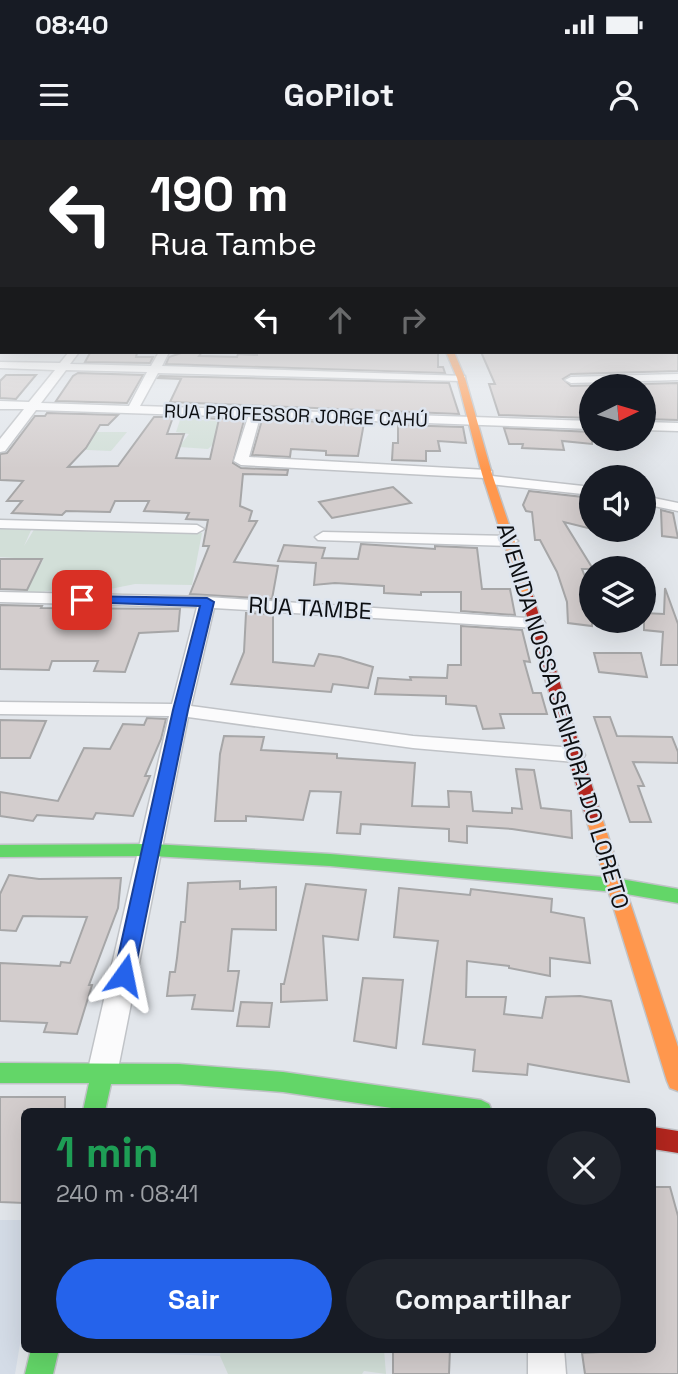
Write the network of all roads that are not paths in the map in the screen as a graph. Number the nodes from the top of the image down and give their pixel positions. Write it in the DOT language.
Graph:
graph roads {
  1 [pos="72,355"];
  2 [pos="163,355"];
  3 [pos="451,355"];
  4 [pos="0,365"];
  5 [pos="64,366"];
  6 [pos="154,370"];
  7 [pos="678,377"];
  8 [pos="461,378"];
  9 [pos="571,380"];
  10 [pos="0,405"];
  11 [pos="35,406"];
  12 [pos="133,410"];
  13 [pos="255,414"];
  14 [pos="475,422"];
  15 [pos="579,425"];
  16 [pos="656,426"];
  17 [pos="678,427"];
  18 [pos="0,448"];
  19 [pos="488,477"];
  20 [pos="579,489"];
  21 [pos="656,502"];
  22 [pos="678,507"];
  23 [pos="0,524"];
  24 [pos="197,529"];
  25 [pos="323,537"];
  26 [pos="510,541"];
  27 [pos="0,597"];
  28 [pos="207,602"];
  29 [pos="536,623"];
  30 [pos="0,708"];
  31 [pos="180,710"];
  32 [pos="575,755"];
  33 [pos="152,850"];
  34 [pos="0,851"];
  35 [pos="615,885"];
  36 [pos="678,896"];
  37 [pos="0,1073"];
  38 [pos="102,1074"];
  39 [pos="678,1081"];
  40 [pos="95,1108"];
  41 [pos="461,1108"];
  42 [pos="656,1138"];
  43 [pos="678,1142"];
  44 [pos="44,1353"];
  45 [pos="546,1353"];
  46 [pos="39,1374"];
  47 [pos="547,1374"];
  1 -- 5 [label="street"];
  2 -- 6 [label="street"];
  3 -- 8 [label="street, AVENIDA NOSSA SENHORA DO LORETO"];
  4 -- 5 [label="street"];
  5 -- 6 [label="street"];
  5 -- 11 [label="street"];
  6 -- 8 [label="street"];
  6 -- 12 [label="street"];
  7 -- 9 [label="street"];
  8 -- 14 [label="street, AVENIDA NOSSA SENHORA DO LORETO"];
  10 -- 11 [label="street, RUA PROFESSOR JORGE CAHÚ"];
  11 -- 12 [label="street, RUA PROFESSOR JORGE CAHÚ"];
  11 -- 18 [label="street"];
  12 -- 13 [label="street, RUA PROFESSOR JORGE CAHÚ"];
  13 -- 14 [label="street, RUA PROFESSOR JORGE CAHÚ"];
  13 -- 19 [label="street"];
  14 -- 15 [label="street, RUA PROFESSOR JORGE CAHÚ"];
  14 -- 19 [label="street, AVENIDA NOSSA SENHORA DO LORETO"];
  16 -- 17 [label="street"];
  19 -- 20 [label="street"];
  19 -- 26 [label="street, AVENIDA NOSSA SENHORA DO LORETO"];
  21 -- 22 [label="street"];
  23 -- 24 [label="street"];
  25 -- 26 [label="street"];
  26 -- 29 [label="street, AVENIDA NOSSA SENHORA DO LORETO"];
  27 -- 28 [label="street, RUA TAMBE"];
  28 -- 29 [label="street, RUA TAMBE"];
  28 -- 31 [label="street"];
  29 -- 32 [label="street, AVENIDA NOSSA SENHORA DO LORETO"];
  30 -- 31 [label="street"];
  31 -- 32 [label="street"];
  31 -- 33 [label="street"];
  32 -- 35 [label="street, AVENIDA NOSSA SENHORA DO LORETO"];
  33 -- 34 [label="street"];
  33 -- 35 [label="street"];
  33 -- 38 [label="street"];
  35 -- 36 [label="street"];
  35 -- 39 [label="street, AVENIDA NOSSA SENHORA DO LORETO"];
  37 -- 38 [label="street"];
  38 -- 40 [label="street"];
  38 -- 41 [label="street"];
  42 -- 43 [label="street"];
  44 -- 46 [label="street"];
  45 -- 47 [label="street"];
}
